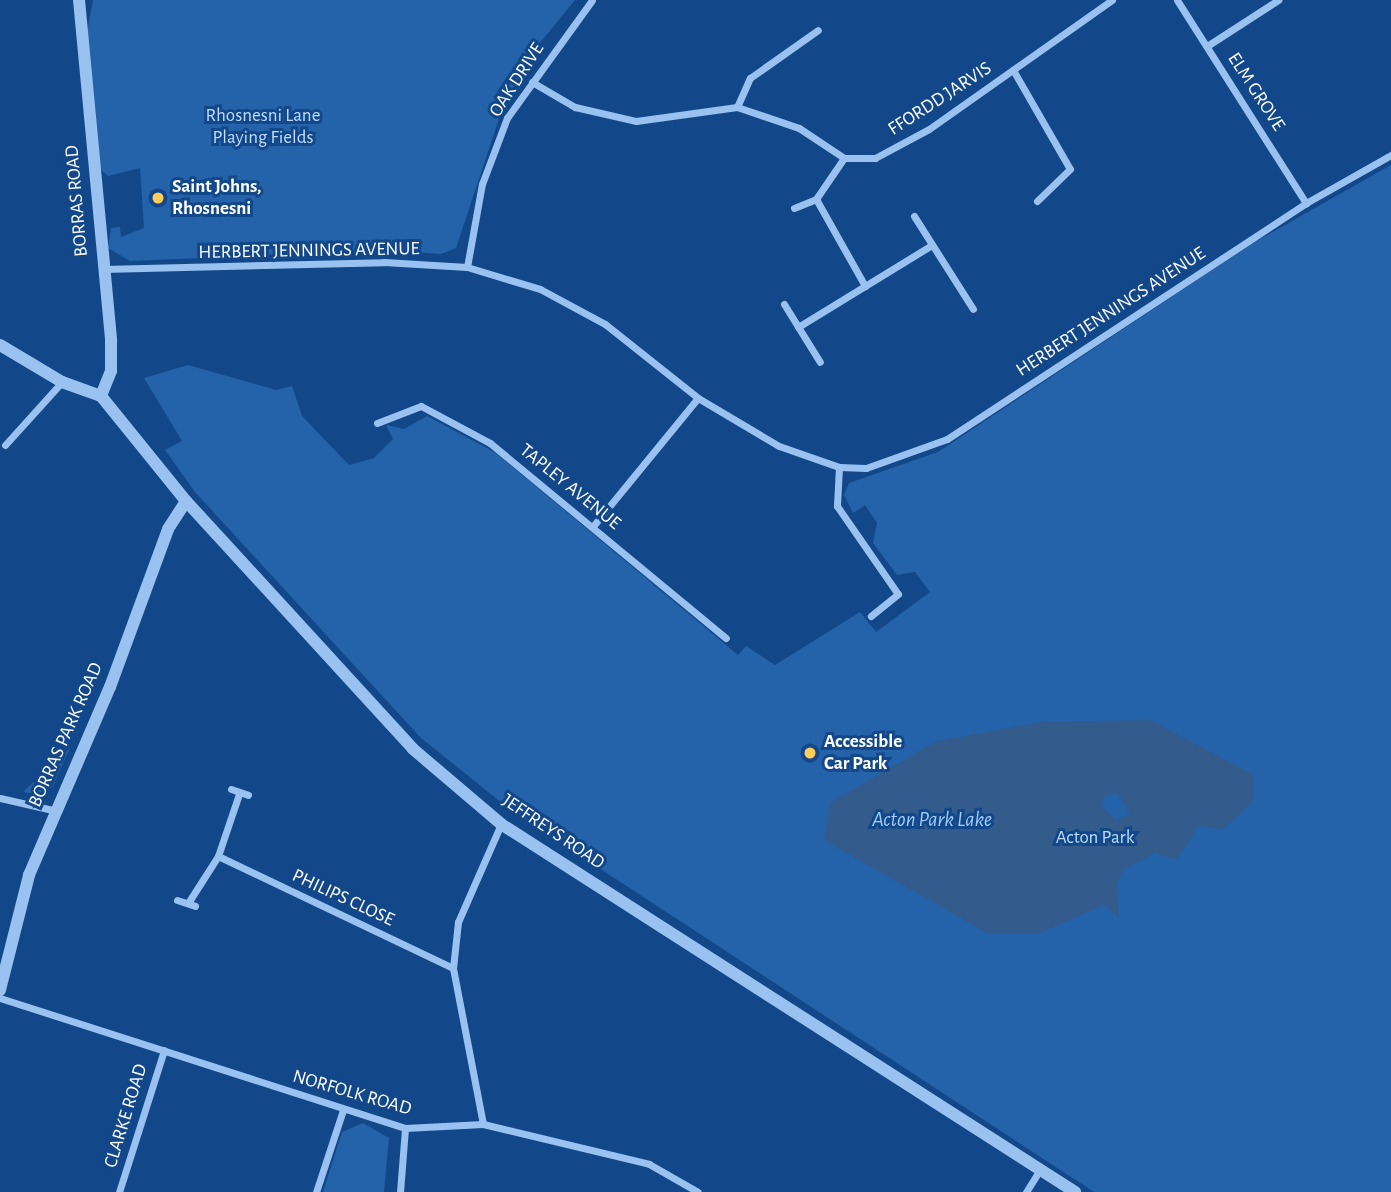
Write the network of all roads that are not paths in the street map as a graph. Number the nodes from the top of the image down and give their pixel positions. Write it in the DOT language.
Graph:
graph roads {
  1 [pos="79,0"];
  2 [pos="592,0"];
  3 [pos="1112,0"];
  4 [pos="1177,0"];
  5 [pos="1278,0"];
  6 [pos="818,30"];
  7 [pos="1207,46"];
  8 [pos="1013,70"];
  9 [pos="532,82"];
  10 [pos="737,107"];
  11 [pos="1391,155"];
  12 [pos="844,158"];
  13 [pos="816,199"];
  14 [pos="1037,201"];
  15 [pos="1306,203"];
  16 [pos="794,208"];
  17 [pos="914,216"];
  18 [pos="932,244"];
  19 [pos="467,267"];
  20 [pos="103,269"];
  21 [pos="865,286"];
  22 [pos="784,304"];
  23 [pos="972,309"];
  24 [pos="798,327"];
  25 [pos="0,345"];
  26 [pos="820,362"];
  27 [pos="62,382"];
  28 [pos="101,396"];
  29 [pos="698,398"];
  30 [pos="377,423"];
  31 [pos="5,445"];
  32 [pos="839,467"];
  33 [pos="186,501"];
  34 [pos="594,524"];
  35 [pos="871,616"];
  36 [pos="726,638"];
  37 [pos="231,789"];
  38 [pos="239,794"];
  39 [pos="247,795"];
  40 [pos="0,798"];
  41 [pos="53,810"];
  42 [pos="501,824"];
  43 [pos="218,856"];
  44 [pos="177,900"];
  45 [pos="453,968"];
  46 [pos="0,990"];
  47 [pos="0,998"];
  48 [pos="164,1050"];
  49 [pos="342,1110"];
  50 [pos="483,1124"];
  51 [pos="405,1128"];
  52 [pos="1040,1170"];
  53 [pos="119,1192"];
  54 [pos="316,1192"];
  55 [pos="400,1192"];
  56 [pos="698,1192"];
  57 [pos="1026,1192"];
  58 [pos="1075,1192"];
  1 -- 20 [label="street, BORRAS ROAD"];
  2 -- 9 [label="street, OAK DRIVE"];
  3 -- 8 [label="street, FFORDD JARVIS"];
  4 -- 7 [label="street, ELM GROVE"];
  5 -- 7 [label="street"];
  6 -- 10 [label="street"];
  7 -- 15 [label="street, ELM GROVE"];
  8 -- 12 [label="street, FFORDD JARVIS"];
  8 -- 14 [label="street"];
  9 -- 10 [label="street"];
  9 -- 19 [label="street, OAK DRIVE"];
  10 -- 12 [label="street"];
  11 -- 15 [label="street, HERBERT JENNINGS AVENUE"];
  12 -- 13 [label="street"];
  13 -- 16 [label="street"];
  13 -- 21 [label="street"];
  15 -- 32 [label="street, HERBERT JENNINGS AVENUE"];
  17 -- 18 [label="street"];
  18 -- 21 [label="street"];
  18 -- 23 [label="street"];
  19 -- 20 [label="street, HERBERT JENNINGS AVENUE"];
  19 -- 29 [label="street, HERBERT JENNINGS AVENUE"];
  20 -- 28 [label="street, BORRAS ROAD"];
  21 -- 24 [label="street"];
  22 -- 24 [label="street"];
  24 -- 26 [label="street"];
  25 -- 27 [label="street"];
  27 -- 28 [label="street"];
  27 -- 31 [label="street"];
  28 -- 33 [label="street, JEFFREYS ROAD"];
  29 -- 32 [label="street, HERBERT JENNINGS AVENUE"];
  29 -- 34 [label="street"];
  30 -- 34 [label="street, TAPLEY AVENUE"];
  32 -- 35 [label="street"];
  33 -- 41 [label="street, BORRAS PARK ROAD"];
  33 -- 42 [label="street, JEFFREYS ROAD"];
  34 -- 36 [label="street, TAPLEY AVENUE"];
  37 -- 38 [label="street"];
  38 -- 39 [label="street"];
  38 -- 43 [label="street"];
  40 -- 41 [label="street"];
  41 -- 46 [label="street, BORRAS PARK ROAD"];
  42 -- 45 [label="street"];
  42 -- 52 [label="street, JEFFREYS ROAD"];
  43 -- 44 [label="street"];
  43 -- 45 [label="street, PHILIPS CLOSE"];
  45 -- 50 [label="street"];
  47 -- 48 [label="street, NORFOLK ROAD"];
  48 -- 49 [label="street, NORFOLK ROAD"];
  48 -- 53 [label="street, CLARKE ROAD"];
  49 -- 51 [label="street, NORFOLK ROAD"];
  49 -- 54 [label="street"];
  50 -- 51 [label="street, NORFOLK ROAD"];
  50 -- 56 [label="street, NORFOLK ROAD"];
  51 -- 55 [label="street"];
  52 -- 57 [label="street"];
  52 -- 58 [label="street, JEFFREYS ROAD"];
}
